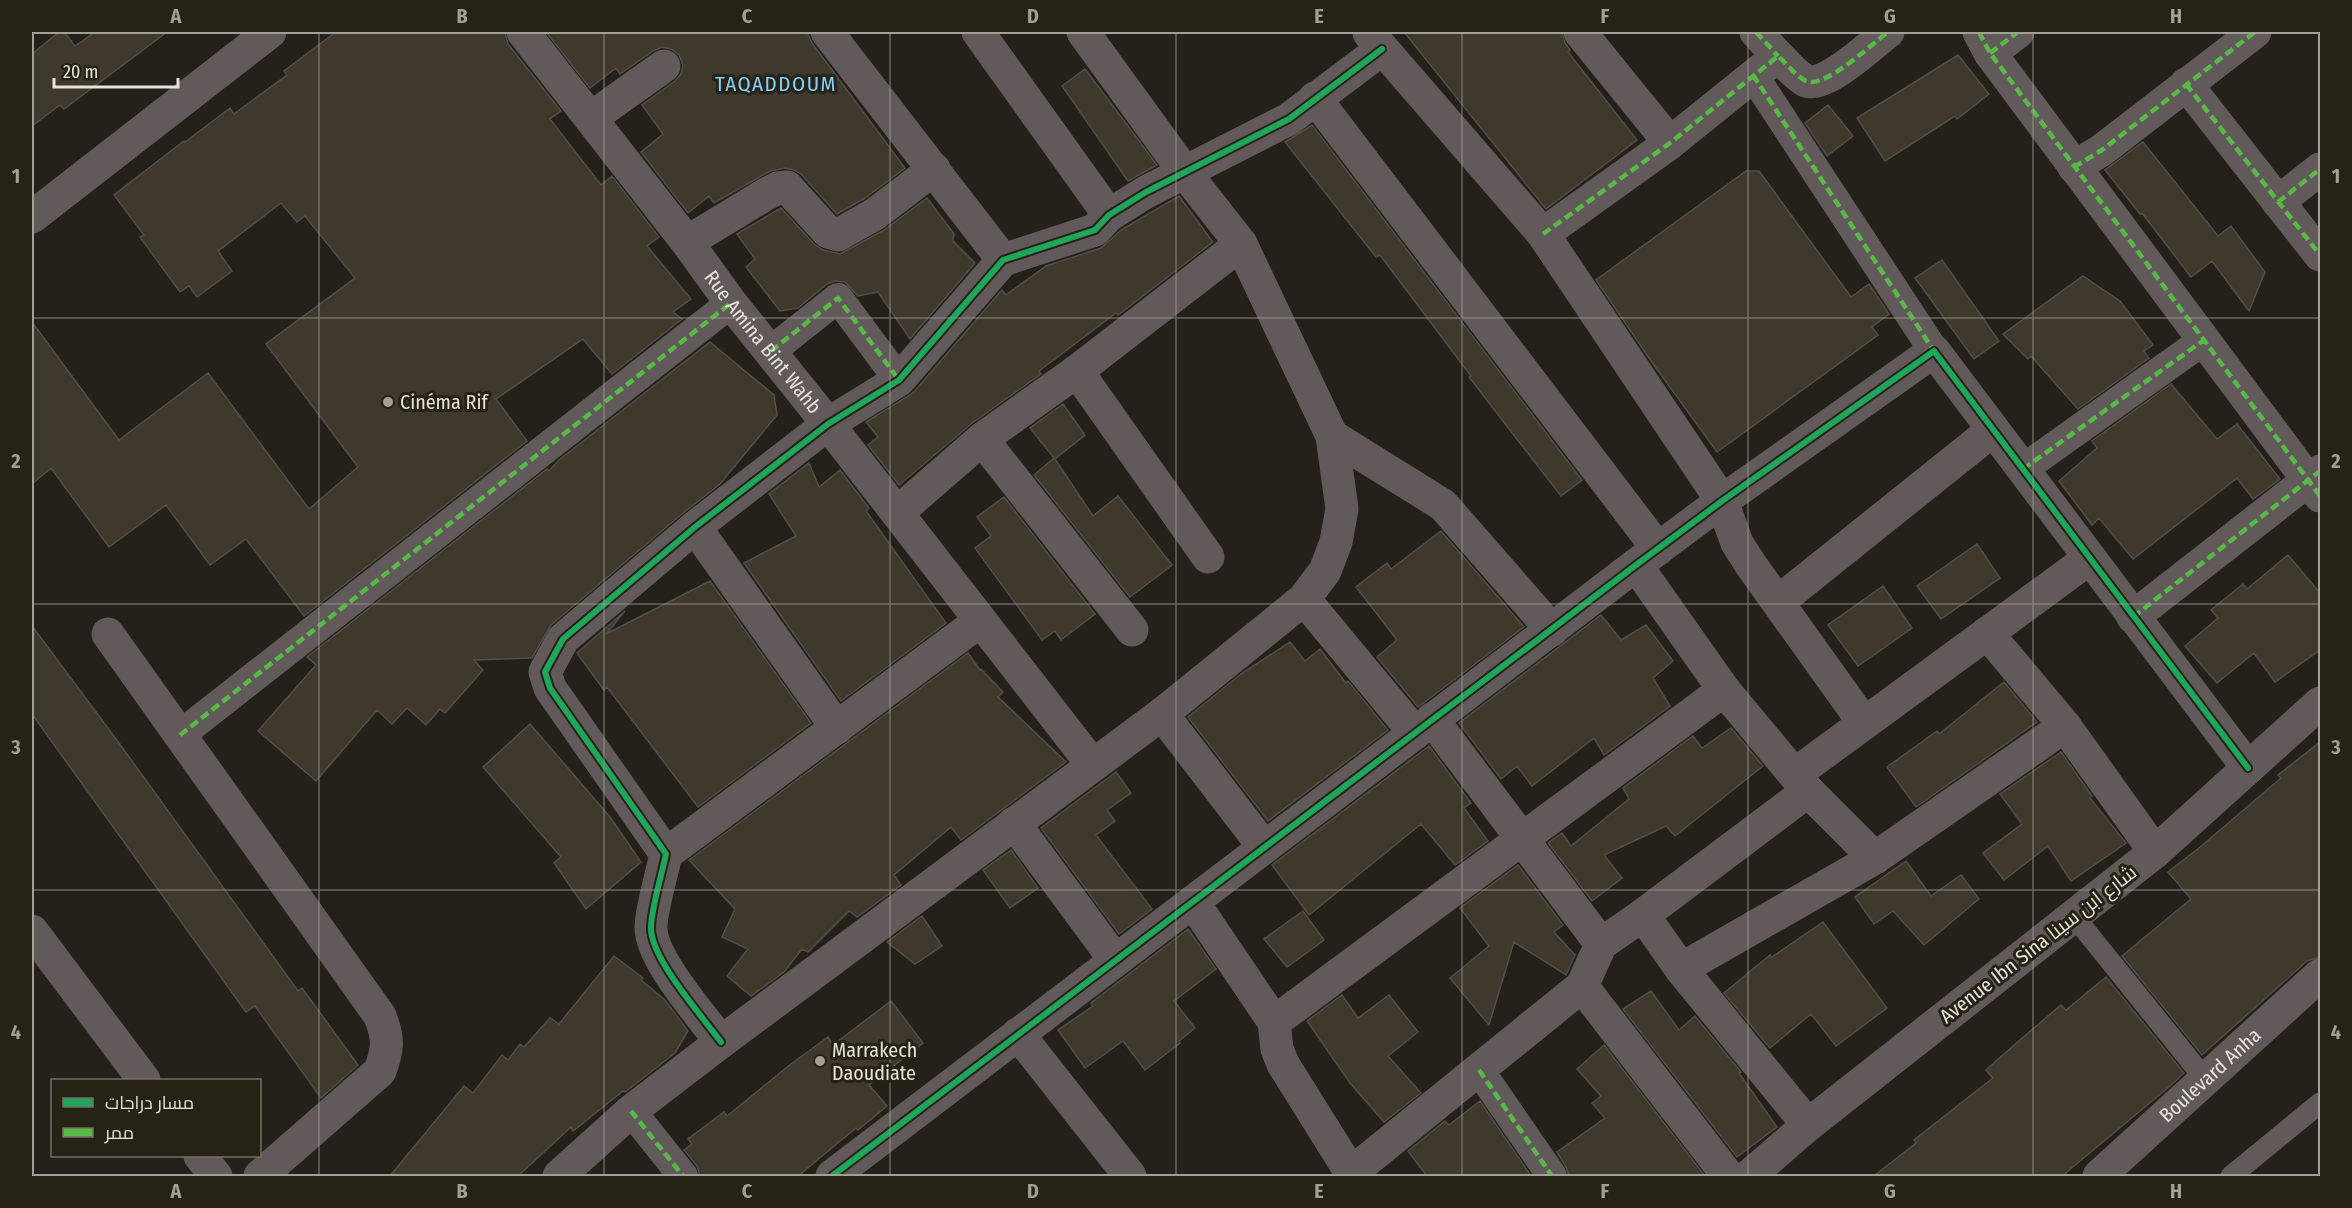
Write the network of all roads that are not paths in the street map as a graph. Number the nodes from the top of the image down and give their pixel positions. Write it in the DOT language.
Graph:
graph roads {
  1 [pos="270,32"];
  2 [pos="523,32"];
  3 [pos="978,32"];
  4 [pos="1083,32"];
  5 [pos="1580,32"];
  6 [pos="1756,32"];
  7 [pos="1888,32"];
  8 [pos="2018,32"];
  9 [pos="2255,32"];
  10 [pos="838,35"];
  11 [pos="1375,40"];
  12 [pos="1984,42"];
  13 [pos="1765,65"];
  14 [pos="664,66"];
  15 [pos="2186,84"];
  16 [pos="1315,98"];
  17 [pos="591,118"];
  18 [pos="1670,143"];
  19 [pos="2074,167"];
  20 [pos="934,169"];
  21 [pos="2320,169"];
  22 [pos="1186,174"];
  23 [pos="2278,202"];
  24 [pos="1109,215"];
  25 [pos="32,217"];
  26 [pos="1543,234"];
  27 [pos="687,242"];
  28 [pos="1241,243"];
  29 [pos="2320,255"];
  30 [pos="1003,260"];
  31 [pos="731,303"];
  32 [pos="2204,340"];
  33 [pos="771,351"];
  34 [pos="1934,351"];
  35 [pos="1077,371"];
  36 [pos="899,380"];
  37 [pos="828,424"];
  38 [pos="1993,429"];
  39 [pos="1332,436"];
  40 [pos="982,439"];
  41 [pos="2022,469"];
  42 [pos="2317,483"];
  43 [pos="1722,501"];
  44 [pos="897,513"];
  45 [pos="695,527"];
  46 [pos="1208,557"];
  47 [pos="1647,557"];
  48 [pos="2090,558"];
  49 [pos="1304,599"];
  50 [pos="1778,602"];
  51 [pos="2133,617"];
  52 [pos="981,621"];
  53 [pos="1132,630"];
  54 [pos="1552,630"];
  55 [pos="108,633"];
  56 [pos="1987,633"];
  57 [pos="1724,690"];
  58 [pos="2320,704"];
  59 [pos="1162,714"];
  60 [pos="1864,723"];
  61 [pos="1423,726"];
  62 [pos="2065,726"];
  63 [pos="837,728"];
  64 [pos="180,735"];
  65 [pos="1092,764"];
  66 [pos="2248,768"];
  67 [pos="1801,782"];
  68 [pos="1014,823"];
  69 [pos="1522,840"];
  70 [pos="1264,847"];
  71 [pos="2155,852"];
  72 [pos="666,854"];
  73 [pos="1875,858"];
  74 [pos="1193,902"];
  75 [pos="1643,915"];
  76 [pos="2073,915"];
  77 [pos="32,931"];
  78 [pos="1600,944"];
  79 [pos="1115,960"];
  80 [pos="1681,969"];
  81 [pos="2320,975"];
  82 [pos="1582,986"];
  83 [pos="1274,1022"];
  84 [pos="1018,1034"];
  85 [pos="721,1042"];
  86 [pos="1479,1070"];
  87 [pos="2205,1078"];
  88 [pos="143,1079"];
  89 [pos="2320,1103"];
  90 [pos="631,1111"];
  91 [pos="1808,1125"];
  92 [pos="202,1157"];
  93 [pos="841,1174"];
  94 [pos="1352,1175"];
  95 [pos="216,1176"];
  96 [pos="260,1176"];
  97 [pos="558,1176"];
  98 [pos="683,1176"];
  99 [pos="1130,1176"];
  100 [pos="1552,1176"];
  101 [pos="1728,1176"];
  102 [pos="1749,1176"];
  103 [pos="2099,1176"];
  104 [pos="2232,1176"];
  1 -- 25 [label="street"];
  2 -- 17 [label="street, Rue Amina Bint Wahb"];
  3 -- 24 [label="street"];
  4 -- 22 [label="street"];
  5 -- 18 [label="street"];
  6 -- 13 [label="street"];
  7 -- 13 [label="street"];
  8 -- 12 [label="street"];
  9 -- 15 [label="street"];
  10 -- 20 [label="street"];
  11 -- 16 [label="street"];
  11 -- 26 [label="street"];
  12 -- 19 [label="street"];
  13 -- 18 [label="street"];
  13 -- 34 [label="street"];
  14 -- 17 [label="street"];
  15 -- 19 [label="street"];
  15 -- 23 [label="street"];
  16 -- 22 [label="street"];
  16 -- 47 [label="street"];
  17 -- 27 [label="street, Rue Amina Bint Wahb"];
  18 -- 26 [label="street"];
  19 -- 32 [label="street"];
  20 -- 27 [label="street"];
  20 -- 30 [label="street"];
  21 -- 23 [label="street"];
  22 -- 24 [label="street"];
  22 -- 28 [label="street"];
  23 -- 29 [label="street"];
  24 -- 30 [label="street"];
  26 -- 43 [label="street"];
  27 -- 31 [label="street, Rue Amina Bint Wahb"];
  28 -- 35 [label="street"];
  28 -- 39 [label="street"];
  30 -- 36 [label="street"];
  31 -- 33 [label="street, Rue Amina Bint Wahb"];
  31 -- 64 [label="street"];
  32 -- 41 [label="street"];
  32 -- 42 [label="street"];
  33 -- 36 [label="street"];
  33 -- 37 [label="street, Rue Amina Bint Wahb"];
  34 -- 38 [label="street"];
  34 -- 43 [label="street"];
  35 -- 40 [label="street"];
  35 -- 46 [label="street"];
  36 -- 37 [label="street"];
  37 -- 44 [label="street, Rue Amina Bint Wahb"];
  37 -- 45 [label="street"];
  38 -- 41 [label="street"];
  38 -- 50 [label="street"];
  39 -- 49 [label="street"];
  39 -- 54 [label="street"];
  40 -- 44 [label="street"];
  40 -- 53 [label="street"];
  41 -- 48 [label="street"];
  42 -- 51 [label="street"];
  43 -- 47 [label="street"];
  43 -- 50 [label="street"];
  44 -- 52 [label="street, Rue Amina Bint Wahb"];
  45 -- 63 [label="street"];
  45 -- 72 [label="street"];
  47 -- 54 [label="street"];
  47 -- 57 [label="street"];
  48 -- 51 [label="street"];
  48 -- 56 [label="street"];
  49 -- 59 [label="street"];
  49 -- 61 [label="street"];
  50 -- 60 [label="street"];
  51 -- 66 [label="street"];
  52 -- 63 [label="street"];
  52 -- 65 [label="street, Rue Amina Bint Wahb"];
  54 -- 61 [label="street"];
  55 -- 64 [label="street"];
  56 -- 60 [label="street"];
  56 -- 62 [label="street"];
  57 -- 67 [label="street"];
  57 -- 69 [label="street"];
  58 -- 66 [label="street, Avenue Ibn Sina شارع ابن سينا"];
  59 -- 65 [label="street"];
  59 -- 70 [label="street"];
  60 -- 67 [label="street"];
  61 -- 69 [label="street"];
  61 -- 70 [label="street"];
  62 -- 71 [label="street"];
  62 -- 73 [label="street"];
  63 -- 72 [label="street"];
  64 -- 96 [label="street"];
  65 -- 68 [label="street"];
  66 -- 71 [label="street, Avenue Ibn Sina شارع ابن سينا"];
  67 -- 73 [label="street"];
  67 -- 75 [label="street"];
  68 -- 79 [label="street"];
  68 -- 85 [label="street"];
  69 -- 78 [label="street"];
  69 -- 83 [label="street"];
  70 -- 74 [label="street"];
  71 -- 76 [label="street, Avenue Ibn Sina شارع ابن سينا"];
  72 -- 85 [label="street"];
  73 -- 80 [label="street"];
  74 -- 79 [label="street"];
  74 -- 83 [label="street"];
  75 -- 78 [label="street"];
  75 -- 80 [label="street"];
  76 -- 87 [label="lane"];
  76 -- 91 [label="street, Avenue Ibn Sina شارع ابن سينا"];
  77 -- 88 [label="street"];
  78 -- 82 [label="street"];
  79 -- 84 [label="street"];
  80 -- 91 [label="street"];
  81 -- 87 [label="street, Boulevard Anha"];
  82 -- 86 [label="street"];
  82 -- 101 [label="street"];
  83 -- 94 [label="street"];
  84 -- 93 [label="street"];
  84 -- 99 [label="street"];
  85 -- 90 [label="street"];
  86 -- 94 [label="street"];
  86 -- 100 [label="street"];
  87 -- 103 [label="street, Boulevard Anha"];
  89 -- 104 [label="lane"];
  90 -- 97 [label="street"];
  90 -- 98 [label="street"];
  91 -- 102 [label="street, Avenue Ibn Sina شارع ابن سينا"];
  92 -- 95 [label="street"];
}
